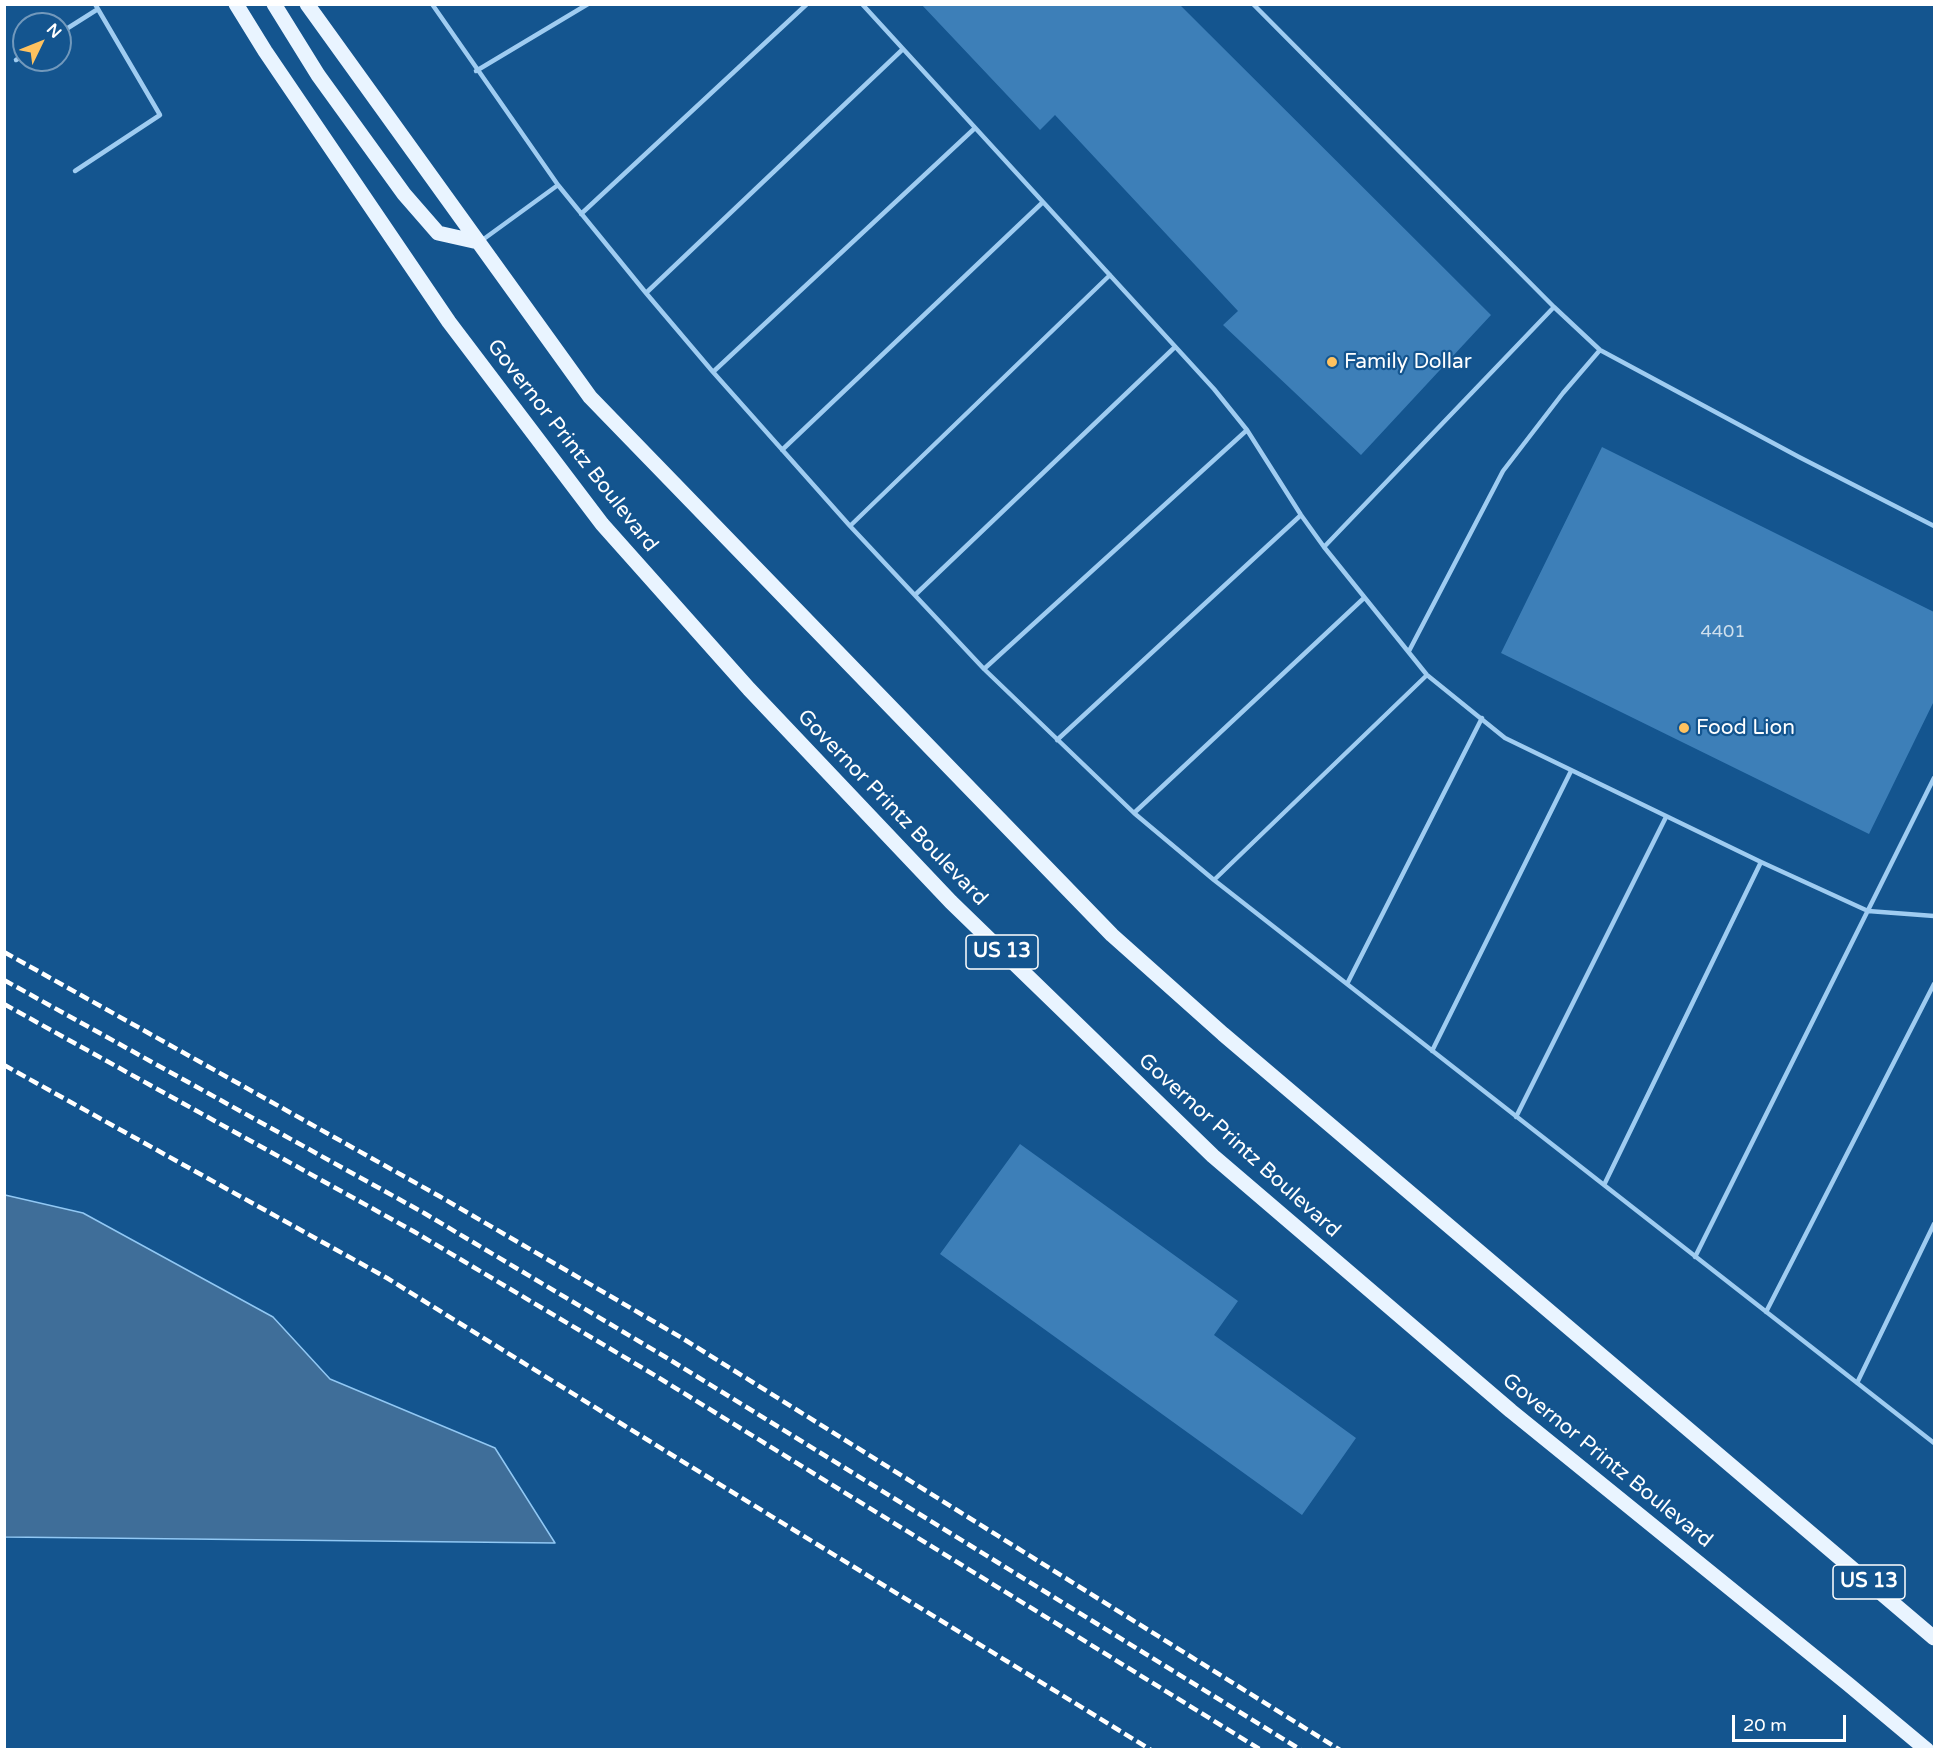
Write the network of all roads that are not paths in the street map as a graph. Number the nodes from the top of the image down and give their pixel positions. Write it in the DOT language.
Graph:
graph roads {
  1 [pos="236,4"];
  2 [pos="274,4"];
  3 [pos="307,4"];
  4 [pos="432,4"];
  5 [pos="588,4"];
  6 [pos="807,4"];
  7 [pos="862,4"];
  8 [pos="1252,4"];
  9 [pos="96,7"];
  10 [pos="72,24"];
  11 [pos="903,49"];
  12 [pos="476,71"];
  13 [pos="975,128"];
  14 [pos="75,171"];
  15 [pos="558,185"];
  16 [pos="1043,202"];
  17 [pos="581,214"];
  18 [pos="478,242"];
  19 [pos="1110,275"];
  20 [pos="646,293"];
  21 [pos="1554,307"];
  22 [pos="1175,347"];
  23 [pos="1600,350"];
  24 [pos="713,372"];
  25 [pos="1247,430"];
  26 [pos="782,450"];
  27 [pos="1301,515"];
  28 [pos="850,526"];
  29 [pos="1935,526"];
  30 [pos="1324,547"];
  31 [pos="915,595"];
  32 [pos="1365,598"];
  33 [pos="1409,651"];
  34 [pos="984,669"];
  35 [pos="1427,675"];
  36 [pos="1482,718"];
  37 [pos="1057,740"];
  38 [pos="1572,771"];
  39 [pos="1935,778"];
  40 [pos="1134,813"];
  41 [pos="1666,817"];
  42 [pos="1761,862"];
  43 [pos="1214,880"];
  44 [pos="1868,911"];
  45 [pos="1935,916"];
  46 [pos="1347,984"];
  47 [pos="1935,984"];
  48 [pos="1432,1051"];
  49 [pos="1516,1117"];
  50 [pos="1604,1185"];
  51 [pos="1935,1224"];
  52 [pos="1695,1257"];
  53 [pos="1766,1312"];
  54 [pos="1857,1383"];
  55 [pos="1935,1443"];
  56 [pos="1935,1638"];
  57 [pos="1927,1749"];
  1 -- 57 [label="main road, Governor Printz Boulevard / US 13"];
  2 -- 18 [label="main road"];
  3 -- 18 [label="main road, US 13"];
  4 -- 12 [label="lane"];
  5 -- 12 [label="lane"];
  6 -- 17 [label="lane"];
  7 -- 11 [label="lane"];
  8 -- 21 [label="lane"];
  9 -- 10 [label="lane"];
  9 -- 14 [label="lane"];
  11 -- 13 [label="lane"];
  11 -- 20 [label="lane"];
  12 -- 15 [label="lane"];
  13 -- 16 [label="lane"];
  13 -- 24 [label="lane"];
  15 -- 17 [label="lane"];
  15 -- 18 [label="lane"];
  16 -- 19 [label="lane"];
  16 -- 26 [label="lane"];
  17 -- 20 [label="lane"];
  18 -- 56 [label="main road, US 13"];
  19 -- 22 [label="lane"];
  19 -- 28 [label="lane"];
  20 -- 24 [label="lane"];
  21 -- 23 [label="lane"];
  21 -- 30 [label="lane"];
  22 -- 25 [label="lane"];
  22 -- 31 [label="lane"];
  23 -- 29 [label="lane"];
  23 -- 33 [label="lane"];
  24 -- 26 [label="lane"];
  25 -- 27 [label="lane"];
  25 -- 34 [label="lane"];
  26 -- 28 [label="lane"];
  27 -- 30 [label="lane"];
  27 -- 37 [label="lane"];
  28 -- 31 [label="lane"];
  30 -- 32 [label="lane"];
  31 -- 34 [label="lane"];
  32 -- 33 [label="lane"];
  32 -- 40 [label="lane"];
  33 -- 35 [label="lane"];
  34 -- 37 [label="lane"];
  35 -- 36 [label="lane"];
  35 -- 43 [label="lane"];
  36 -- 38 [label="lane"];
  36 -- 46 [label="lane"];
  37 -- 40 [label="lane"];
  38 -- 41 [label="lane"];
  38 -- 48 [label="lane"];
  39 -- 44 [label="lane"];
  40 -- 43 [label="lane"];
  41 -- 42 [label="lane"];
  41 -- 49 [label="lane"];
  42 -- 44 [label="lane"];
  42 -- 50 [label="lane"];
  43 -- 46 [label="lane"];
  44 -- 45 [label="lane"];
  44 -- 52 [label="lane"];
  46 -- 48 [label="lane"];
  47 -- 53 [label="lane"];
  48 -- 49 [label="lane"];
  49 -- 50 [label="lane"];
  50 -- 52 [label="lane"];
  51 -- 54 [label="lane"];
  52 -- 53 [label="lane"];
  53 -- 54 [label="lane"];
  54 -- 55 [label="lane"];
}
